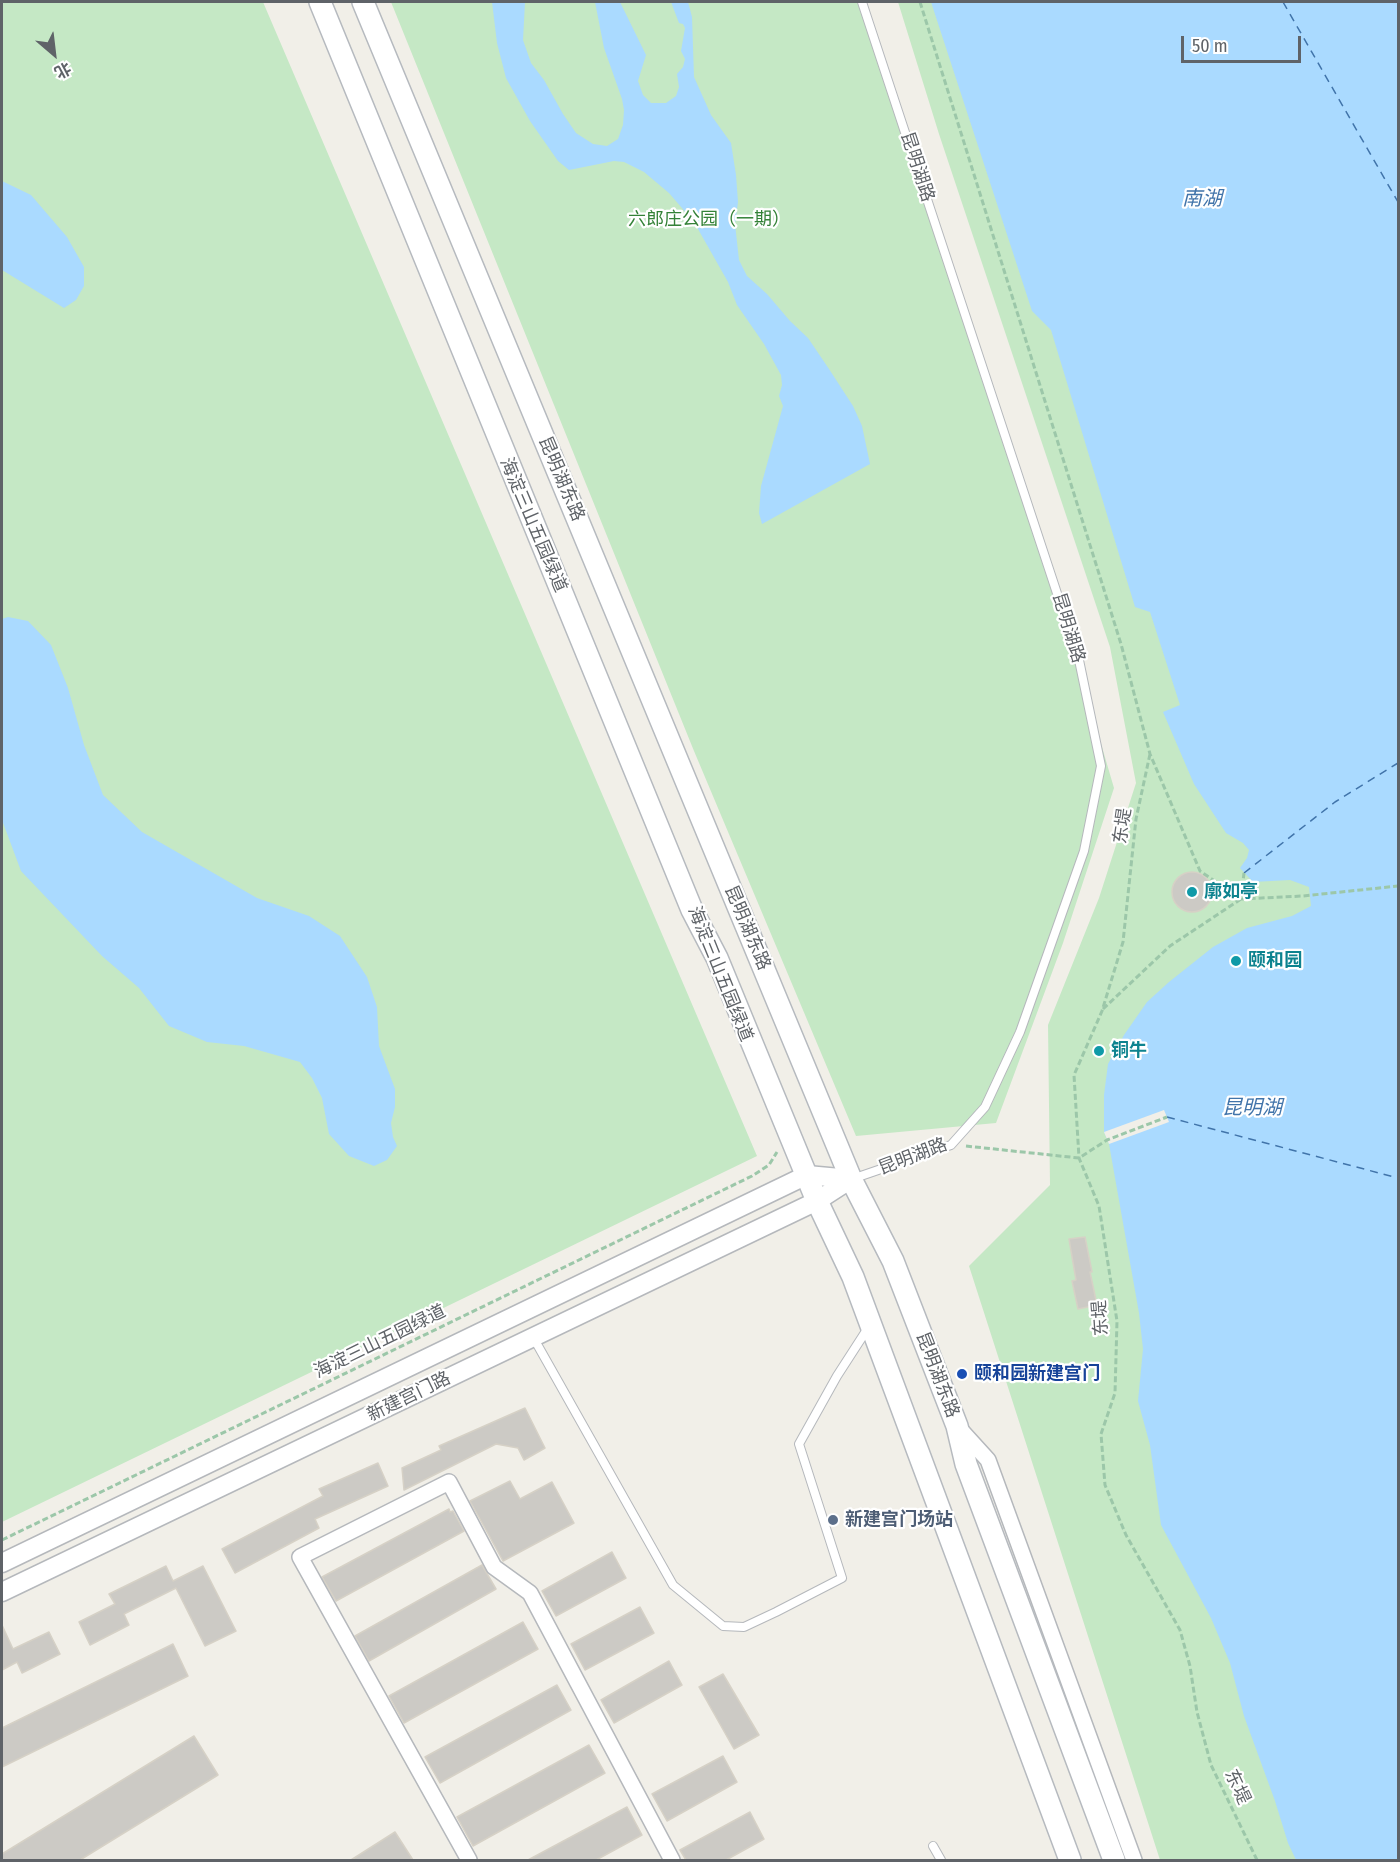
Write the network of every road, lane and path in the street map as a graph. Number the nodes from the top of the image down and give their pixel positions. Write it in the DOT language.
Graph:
graph roads {
  1 [pos="320,2"];
  2 [pos="363,2"];
  3 [pos="862,2"];
  4 [pos="920,2"];
  5 [pos="1150,754"];
  6 [pos="1245,873"];
  7 [pos="1398,886"];
  8 [pos="1240,899"];
  9 [pos="1102,1011"];
  10 [pos="1167,1117"];
  11 [pos="775,1144"];
  12 [pos="951,1145"];
  13 [pos="1079,1158"];
  14 [pos="807,1175"];
  15 [pos="851,1179"];
  16 [pos="817,1201"];
  17 [pos="871,1325"];
  18 [pos="533,1337"];
  19 [pos="957,1426"];
  20 [pos="2,1540"];
  21 [pos="2,1563"];
  22 [pos="2,1592"];
  23 [pos="933,1846"];
  24 [pos="469,1860"];
  25 [pos="672,1860"];
  26 [pos="941,1860"];
  27 [pos="1070,1860"];
  28 [pos="1114,1860"];
  29 [pos="1134,1860"];
  30 [pos="1257,1860"];
  1 -- 14 [label="main road"];
  2 -- 15 [label="main road, 昆明湖东路"];
  3 -- 12 [label="lane, 昆明湖路"];
  4 -- 5 [label="path"];
  5 -- 8 [label="path"];
  5 -- 9 [label="path, 东堤"];
  6 -- 8 [label="path"];
  7 -- 8 [label="path"];
  8 -- 9 [label="path"];
  9 -- 13 [label="path, 东堤"];
  10 -- 13 [label="path"];
  11 -- 20 [label="path, 海淀三山五园绿道"];
  12 -- 13 [label="path"];
  12 -- 15 [label="lane, 昆明湖路"];
  13 -- 30 [label="path, 东堤"];
  14 -- 15 [label="street"];
  14 -- 16 [label="main road"];
  14 -- 21 [label="street, 新建宫门路"];
  15 -- 16 [label="street, 新建宫门路"];
  15 -- 19 [label="main road, 昆明湖东路"];
  16 -- 17 [label="main road"];
  16 -- 18 [label="street, 新建宫门路"];
  17 -- 18 [label="lane"];
  17 -- 27 [label="main road"];
  18 -- 22 [label="street, 新建宫门路"];
  19 -- 28 [label="main road, 昆明湖东路"];
  19 -- 29 [label="street"];
  23 -- 26 [label="lane"];
  24 -- 25 [label="street"];
}
